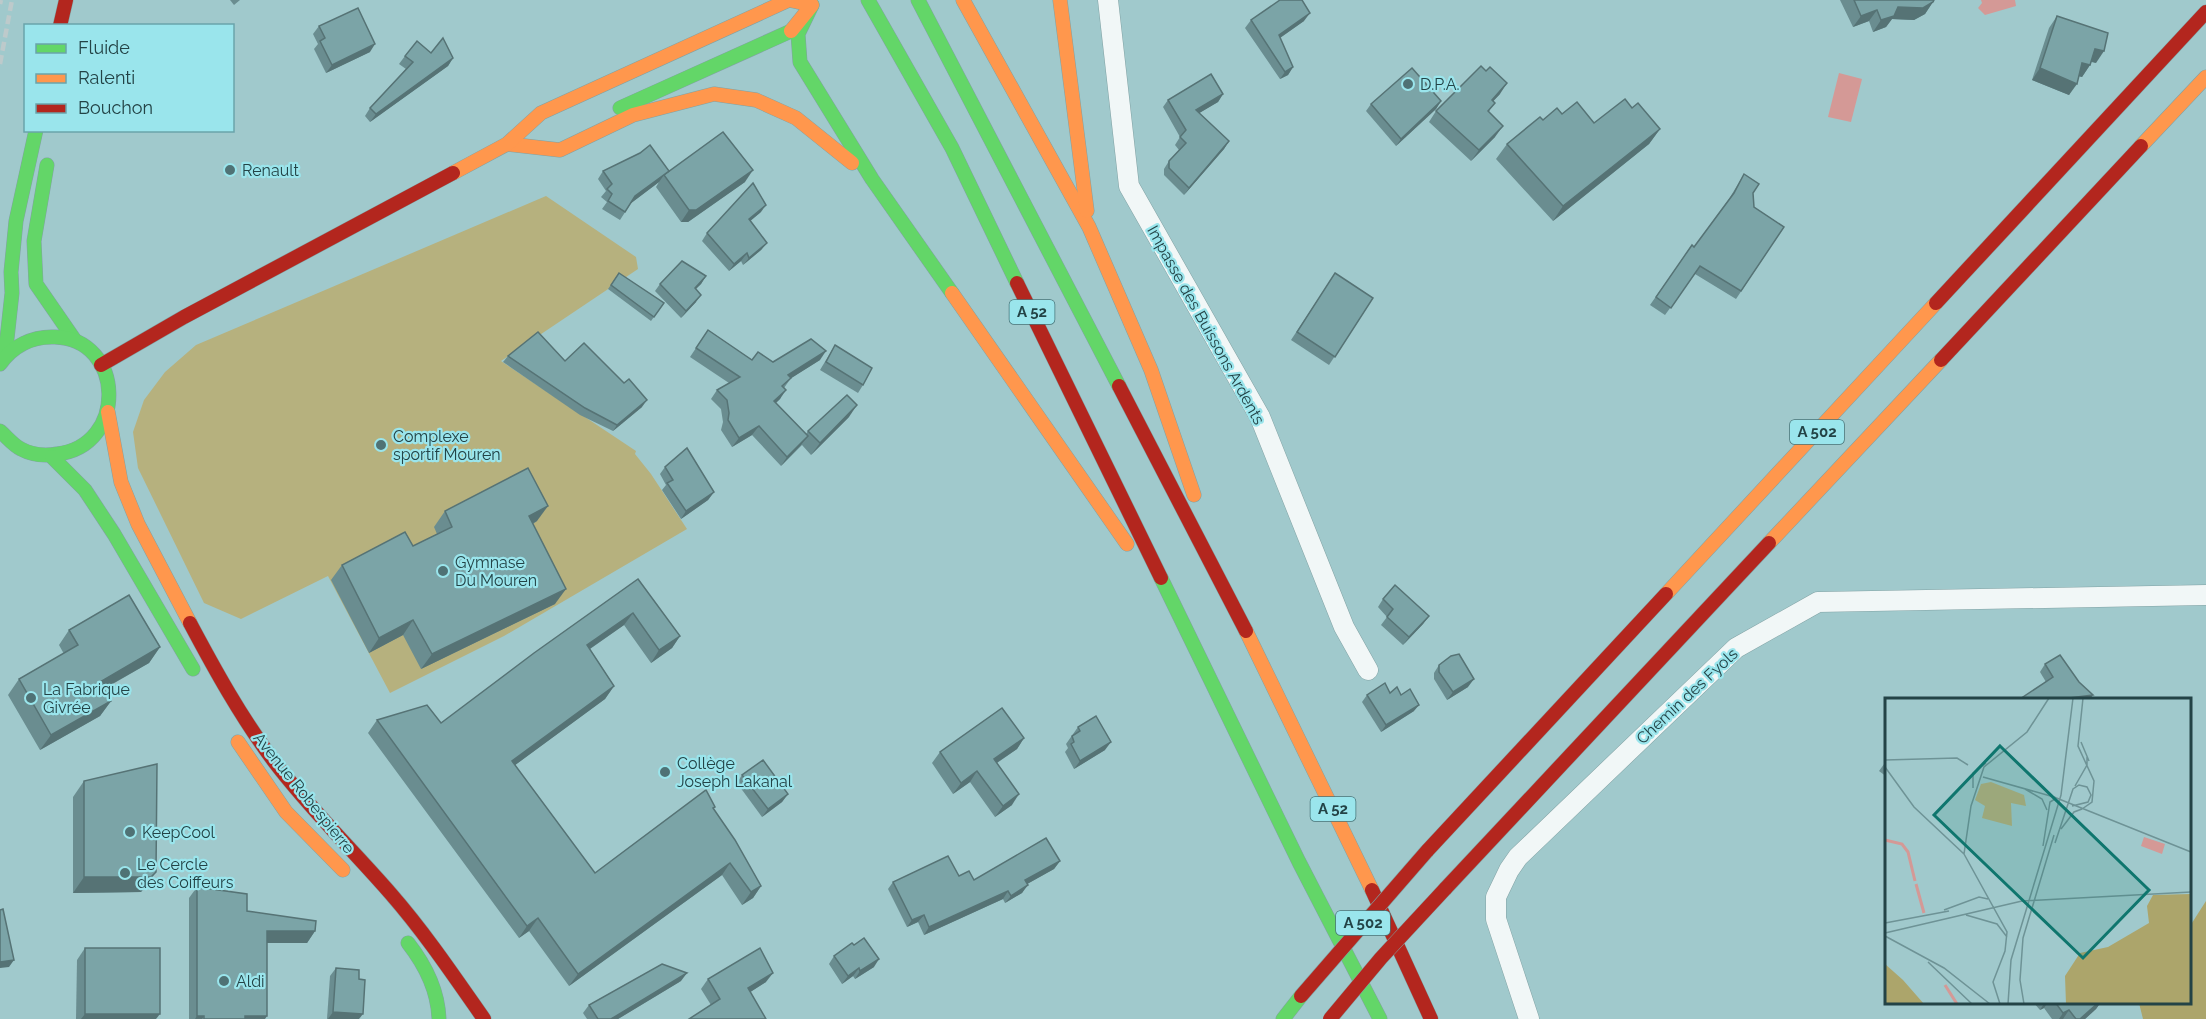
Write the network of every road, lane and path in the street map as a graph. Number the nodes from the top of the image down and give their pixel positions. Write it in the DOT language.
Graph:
graph roads {
  1 [pos="66,0"];
  2 [pos="868,0"];
  3 [pos="918,0"];
  4 [pos="963,0"];
  5 [pos="1060,0"];
  6 [pos="1108,0"];
  7 [pos="813,5"];
  8 [pos="2206,12"];
  9 [pos="60,24"];
  10 [pos="2206,77"];
  11 [pos="36,132"];
  12 [pos="507,144"];
  13 [pos="50,150"];
  14 [pos="872,179"];
  15 [pos="1089,227"];
  16 [pos="74,339"];
  17 [pos="2,360"];
  18 [pos="101,364"];
  19 [pos="108,412"];
  20 [pos="0,431"];
  21 [pos="52,457"];
  22 [pos="2206,595"];
  23 [pos="1230,601"];
  24 [pos="1187,630"];
  25 [pos="1368,670"];
  26 [pos="199,678"];
  27 [pos="231,732"];
  28 [pos="355,882"];
  29 [pos="400,934"];
  30 [pos="440,1019"];
  31 [pos="484,1019"];
  32 [pos="1283,1019"];
  33 [pos="1330,1019"];
  34 [pos="1380,1019"];
  35 [pos="1431,1019"];
  36 [pos="1529,1019"];
  1 -- 9 [label="main road"];
  2 -- 24 [label="main road, A 52"];
  3 -- 23 [label="main road, A 52"];
  4 -- 15 [label="main road"];
  5 -- 15 [label="main road"];
  6 -- 25 [label="street, Impasse des Buissons Ardents"];
  7 -- 12 [label="main road"];
  7 -- 12 [label="main road"];
  7 -- 14 [label="main road"];
  8 -- 32 [label="main road, A 502, bridge"];
  10 -- 33 [label="main road, A 502, bridge"];
  11 -- 17 [label="main road"];
  12 -- 14 [label="main road"];
  12 -- 18 [label="main road"];
  13 -- 16 [label="main road"];
  14 -- 24 [label="main road"];
  15 -- 23 [label="main road"];
  16 -- 17 [label="main road"];
  16 -- 18 [label="main road"];
  18 -- 19 [label="main road, Avenue Robespierre"];
  19 -- 21 [label="main road"];
  19 -- 31 [label="main road, Avenue Robespierre"];
  20 -- 21 [label="main road"];
  21 -- 26 [label="main road"];
  22 -- 36 [label="street, Chemin des Fyols"];
  23 -- 35 [label="main road, A 52"];
  24 -- 34 [label="main road, A 52"];
  27 -- 28 [label="main road, Avenue Robespierre"];
  29 -- 30 [label="main road"];
}
